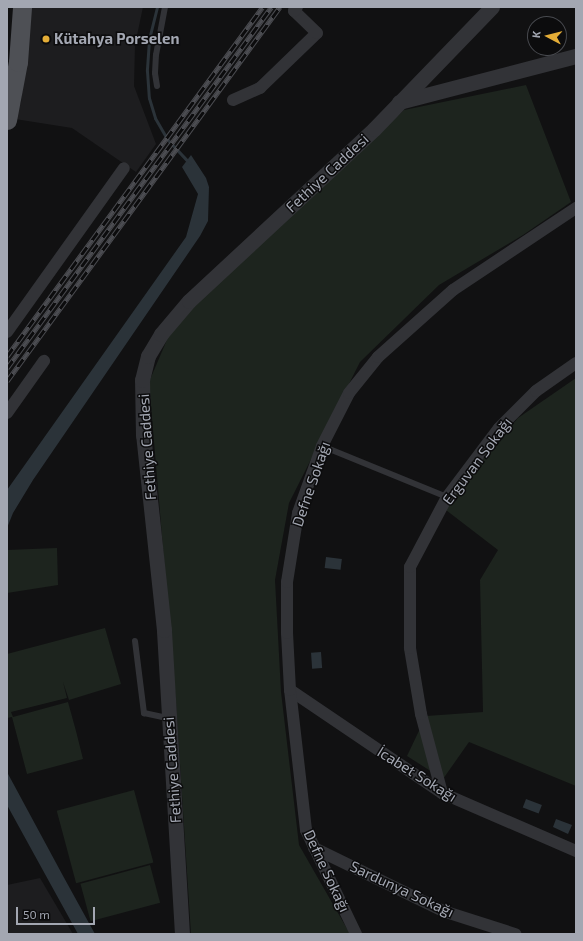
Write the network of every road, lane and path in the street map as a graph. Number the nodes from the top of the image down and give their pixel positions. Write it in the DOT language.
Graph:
graph roads {
  1 [pos="10,7"];
  2 [pos="22,7"];
  3 [pos="165,7"];
  4 [pos="297,7"];
  5 [pos="492,7"];
  6 [pos="575,56"];
  7 [pos="7,57"];
  8 [pos="157,86"];
  9 [pos="233,100"];
  10 [pos="399,102"];
  11 [pos="7,120"];
  12 [pos="124,168"];
  13 [pos="576,208"];
  14 [pos="9,325"];
  15 [pos="44,361"];
  16 [pos="576,363"];
  17 [pos="7,413"];
  18 [pos="322,446"];
  19 [pos="447,497"];
  20 [pos="135,641"];
  21 [pos="290,690"];
  22 [pos="169,718"];
  23 [pos="442,793"];
  24 [pos="314,848"];
  25 [pos="576,851"];
  26 [pos="182,934"];
  27 [pos="356,934"];
  28 [pos="515,934"];
  1 -- 7 [label="main road"];
  2 -- 11 [label="main road"];
  3 -- 8 [label="lane"];
  4 -- 9 [label="street"];
  5 -- 10 [label="street, Fethiye Caddesi"];
  6 -- 10 [label="street"];
  10 -- 22 [label="street, Fethiye Caddesi"];
  12 -- 14 [label="street"];
  13 -- 18 [label="street, Defne Sokağı"];
  15 -- 17 [label="street"];
  16 -- 19 [label="street, Erguvan Sokağı"];
  18 -- 19 [label="lane"];
  18 -- 21 [label="street, Defne Sokağı"];
  19 -- 23 [label="street, Erguvan Sokağı"];
  20 -- 22 [label="lane"];
  21 -- 23 [label="street, İcabet Sokağı"];
  21 -- 24 [label="street, Defne Sokağı"];
  22 -- 26 [label="street, Fethiye Caddesi"];
  23 -- 25 [label="street, İcabet Sokağı"];
  24 -- 27 [label="street, Defne Sokağı"];
  24 -- 28 [label="street, Sardunya Sokağı"];
}
